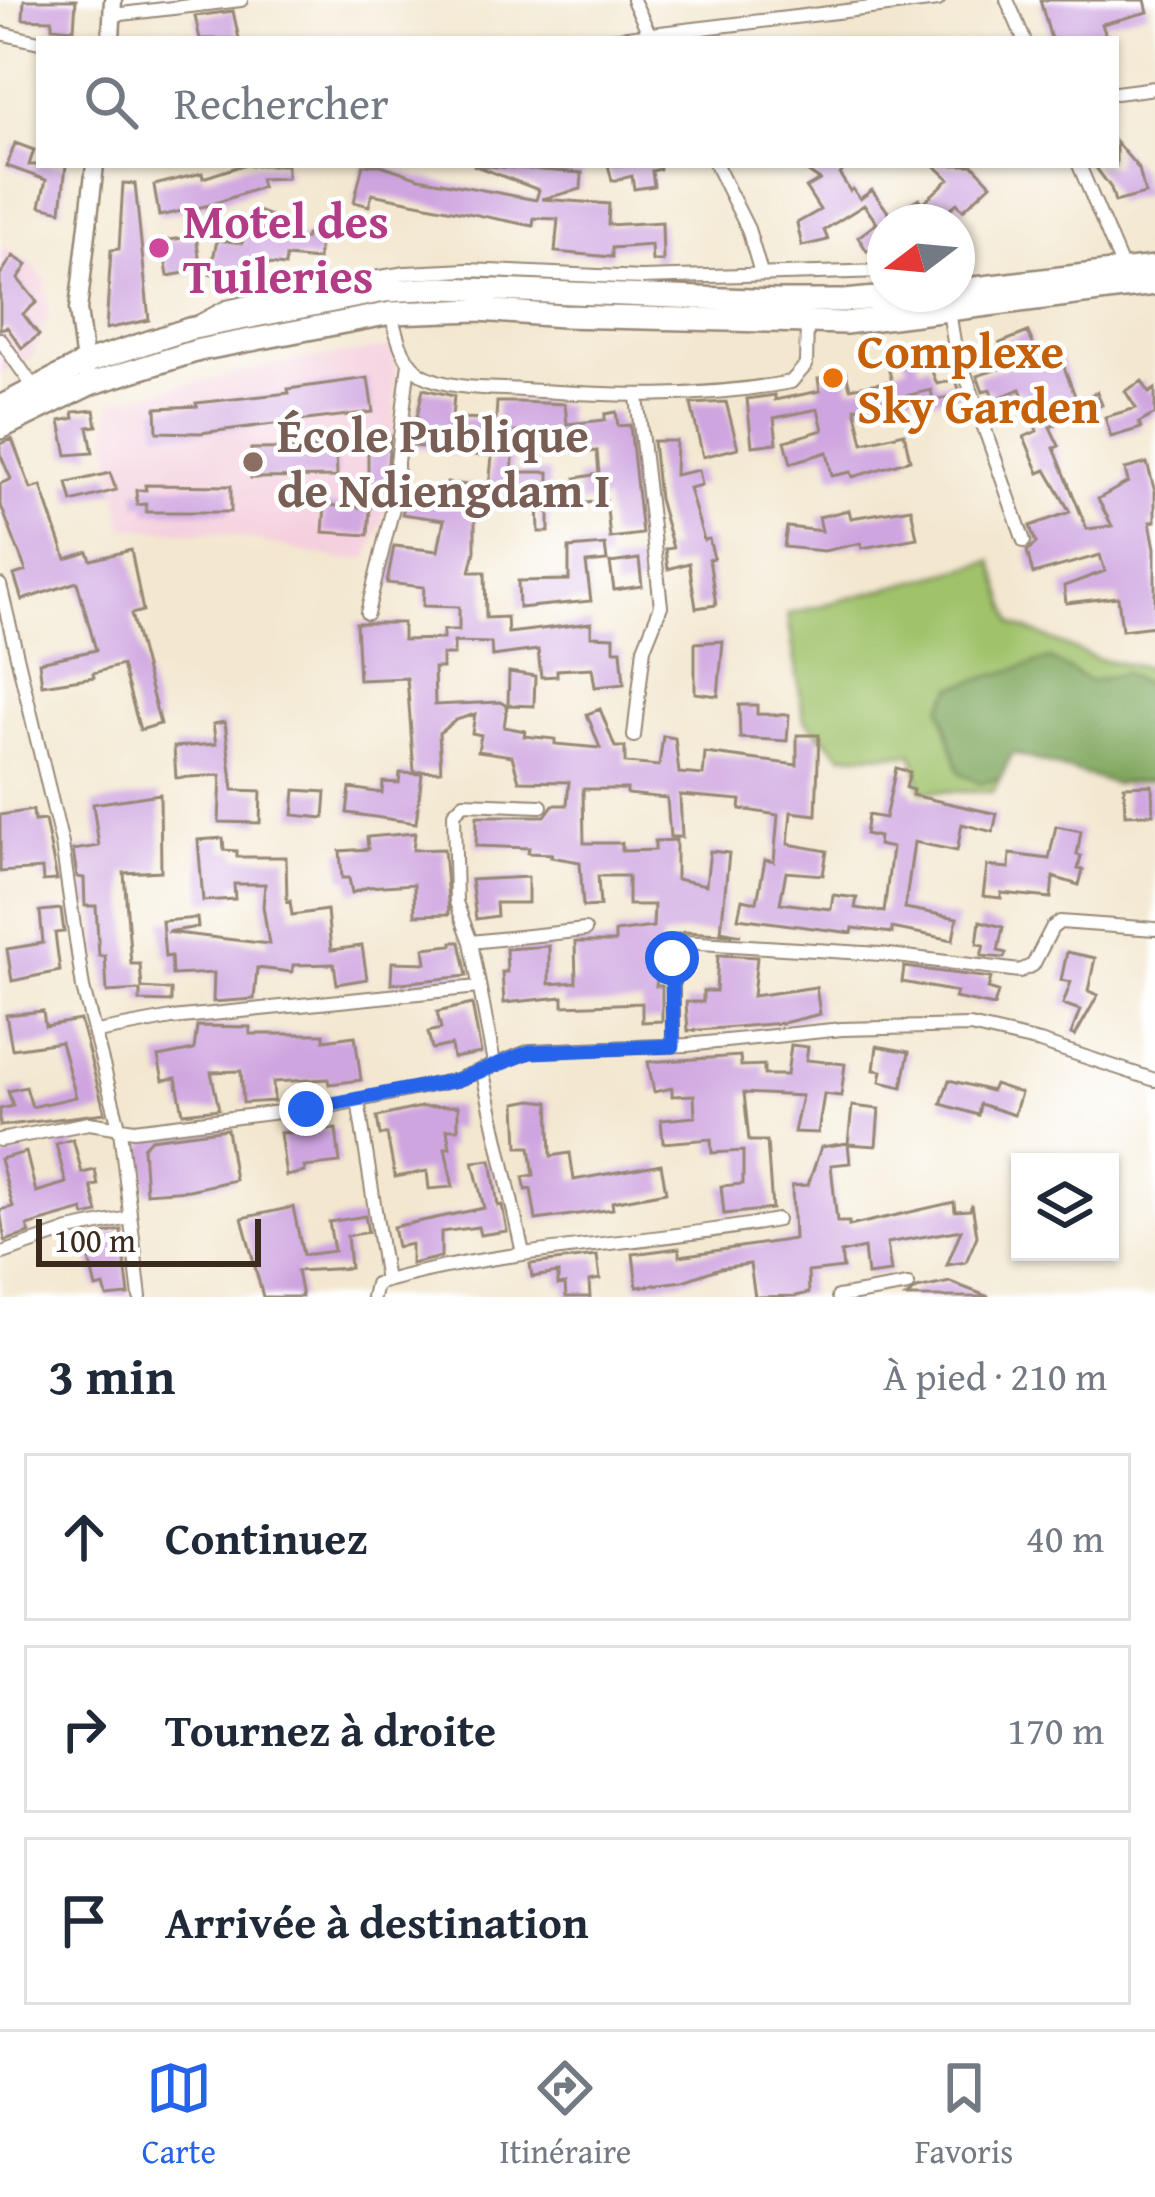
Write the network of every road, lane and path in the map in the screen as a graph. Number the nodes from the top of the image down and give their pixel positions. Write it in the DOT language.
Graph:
graph roads {
  1 [pos="241,0"];
  2 [pos="633,0"];
  3 [pos="938,0"];
  4 [pos="1007,0"];
  5 [pos="113,8"];
  6 [pos="0,33"];
  7 [pos="650,36"];
  8 [pos="1023,36"];
  9 [pos="36,41"];
  10 [pos="1155,88"];
  11 [pos="1119,93"];
  12 [pos="95,168"];
  13 [pos="718,168"];
  14 [pos="1080,168"];
  15 [pos="1155,267"];
  16 [pos="867,271"];
  17 [pos="761,273"];
  18 [pos="1127,279"];
  19 [pos="1155,284"];
  20 [pos="975,298"];
  21 [pos="388,302"];
  22 [pos="867,302"];
  23 [pos="807,312"];
  24 [pos="899,312"];
  25 [pos="953,312"];
  26 [pos="189,329"];
  27 [pos="0,339"];
  28 [pos="409,363"];
  29 [pos="87,373"];
  30 [pos="39,397"];
  31 [pos="638,397"];
  32 [pos="0,407"];
  33 [pos="0,428"];
  34 [pos="1024,541"];
  35 [pos="0,585"];
  36 [pos="367,613"];
  37 [pos="634,736"];
  38 [pos="542,806"];
  39 [pos="1155,929"];
  40 [pos="584,930"];
  41 [pos="471,942"];
  42 [pos="478,987"];
  43 [pos="97,1032"];
  44 [pos="673,1046"];
  45 [pos="488,1066"];
  46 [pos="1155,1080"];
  47 [pos="358,1100"];
  48 [pos="120,1130"];
  49 [pos="0,1140"];
  50 [pos="129,1218"];
  51 [pos="777,1220"];
  52 [pos="523,1253"];
  53 [pos="0,1254"];
  54 [pos="386,1281"];
  55 [pos="908,1286"];
  56 [pos="140,1297"];
  57 [pos="373,1297"];
  58 [pos="838,1297"];
  1 -- 5 [label="street"];
  2 -- 7 [label="street"];
  3 -- 7 [label="street"];
  4 -- 8 [label="street"];
  6 -- 9 [label="street"];
  10 -- 11 [label="street"];
  12 -- 29 [label="street"];
  13 -- 17 [label="street"];
  14 -- 18 [label="street"];
  15 -- 18 [label="highway"];
  16 -- 17 [label="street"];
  17 -- 26 [label="street"];
  18 -- 19 [label="highway"];
  18 -- 20 [label="highway"];
  21 -- 23 [label="highway"];
  21 -- 26 [label="highway"];
  21 -- 28 [label="street"];
  21 -- 29 [label="highway"];
  22 -- 23 [label="highway"];
  23 -- 24 [label="highway"];
  23 -- 31 [label="street"];
  25 -- 34 [label="street"];
  26 -- 29 [label="highway"];
  27 -- 30 [label="street"];
  28 -- 31 [label="street"];
  28 -- 36 [label="street"];
  29 -- 30 [label="highway"];
  30 -- 32 [label="highway"];
  30 -- 33 [label="highway"];
  31 -- 37 [label="street"];
  35 -- 43 [label="street"];
  38 -- 41 [label="street"];
  39 -- 44 [label="street"];
  40 -- 41 [label="street"];
  41 -- 42 [label="street"];
  42 -- 43 [label="street"];
  42 -- 45 [label="street"];
  43 -- 48 [label="street"];
  44 -- 45 [label="street"];
  44 -- 46 [label="street"];
  45 -- 47 [label="street"];
  45 -- 52 [label="street"];
  47 -- 48 [label="street"];
  47 -- 54 [label="street"];
  48 -- 49 [label="street"];
  48 -- 50 [label="street"];
  50 -- 53 [label="street"];
  50 -- 56 [label="street"];
  51 -- 52 [label="street"];
  52 -- 54 [label="street"];
  54 -- 57 [label="street"];
  55 -- 58 [label="street"];
}
